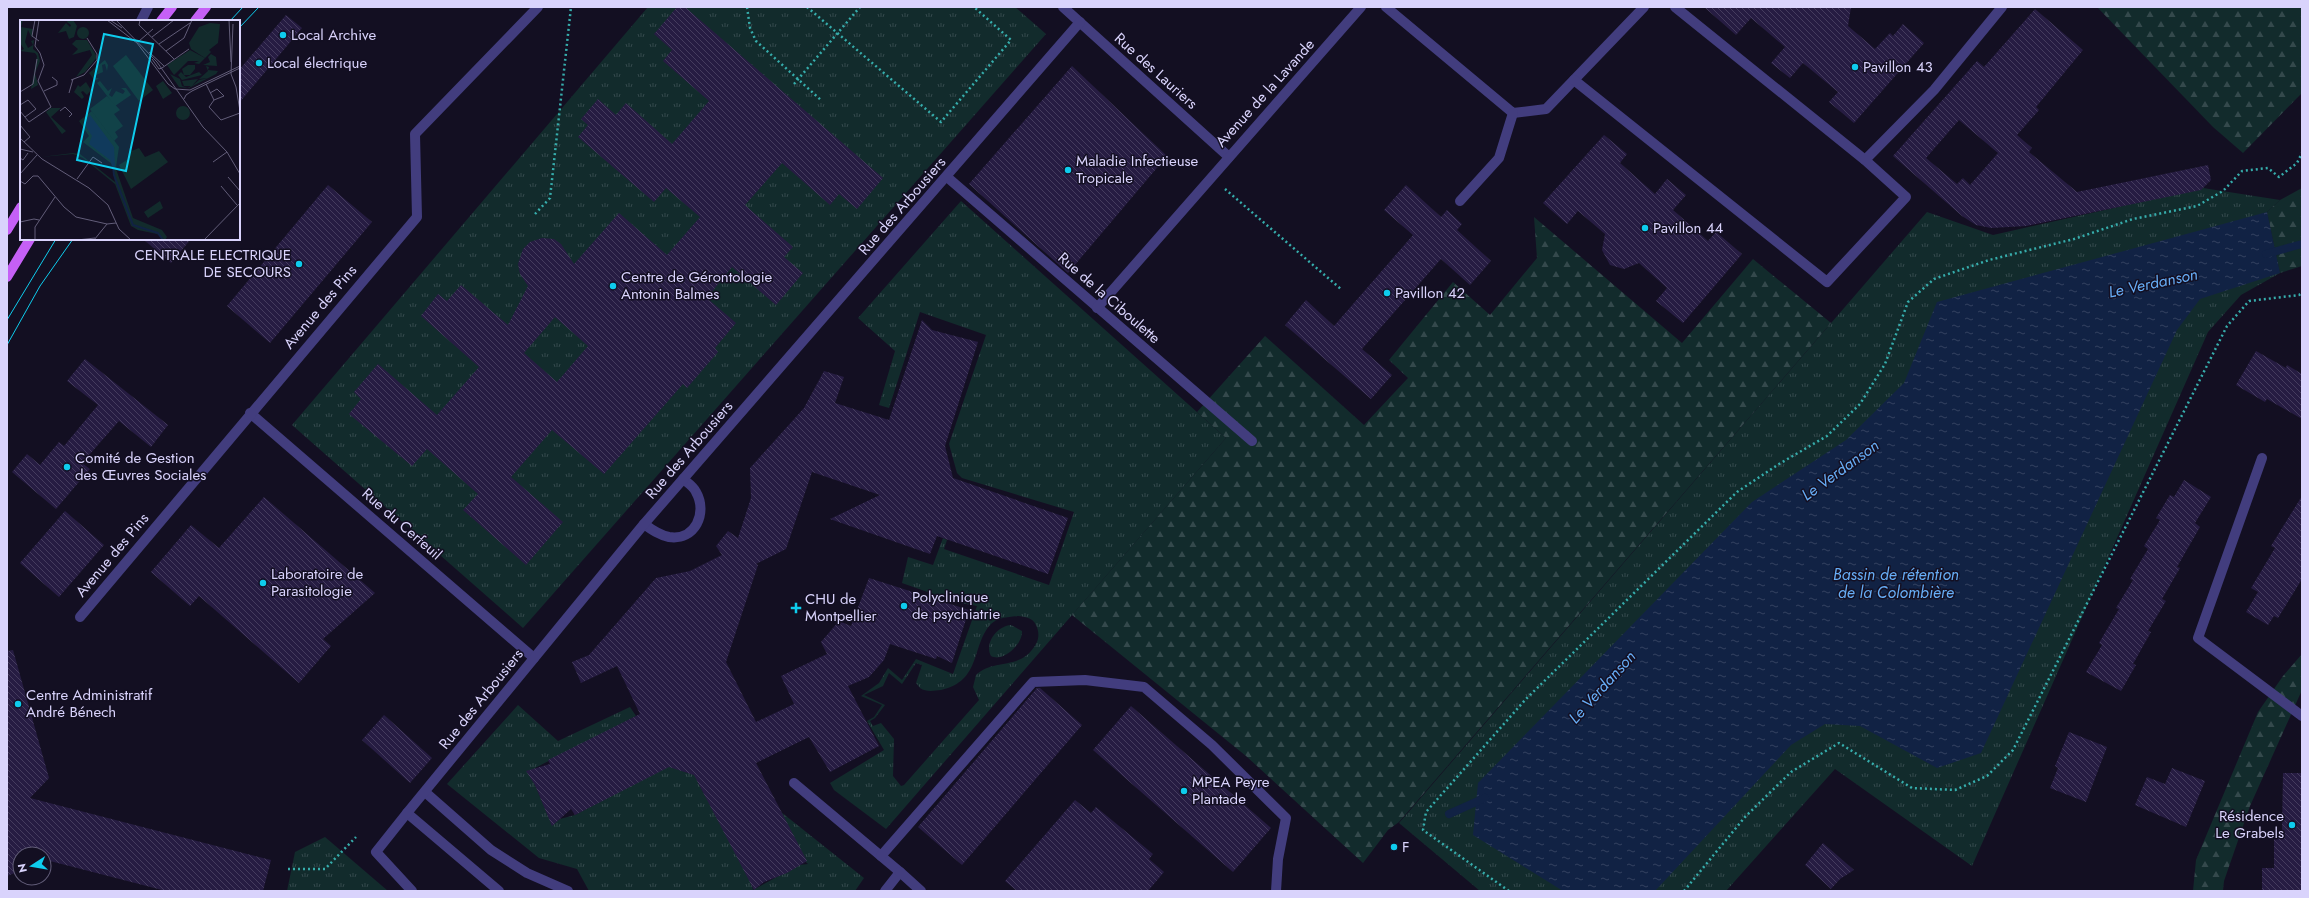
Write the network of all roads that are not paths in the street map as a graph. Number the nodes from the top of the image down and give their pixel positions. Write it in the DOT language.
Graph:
graph roads {
  1 [pos="148,7"];
  2 [pos="172,7"];
  3 [pos="206,7"];
  4 [pos="538,7"];
  5 [pos="1063,7"];
  6 [pos="1362,7"];
  7 [pos="1386,7"];
  8 [pos="1644,7"];
  9 [pos="1675,7"];
  10 [pos="2002,7"];
  11 [pos="142,20"];
  12 [pos="162,20"];
  13 [pos="196,20"];
  14 [pos="1080,22"];
  15 [pos="1574,80"];
  16 [pos="1513,113"];
  17 [pos="1229,157"];
  18 [pos="1865,160"];
  19 [pos="947,177"];
  20 [pos="1460,201"];
  21 [pos="20,209"];
  22 [pos="7,230"];
  23 [pos="29,240"];
  24 [pos="7,277"];
  25 [pos="1098,308"];
  26 [pos="250,413"];
  27 [pos="1252,441"];
  28 [pos="2262,458"];
  29 [pos="683,479"];
  30 [pos="644,524"];
  31 [pos="80,617"];
  32 [pos="534,658"];
  33 [pos="2302,716"];
  34 [pos="794,783"];
  35 [pos="425,792"];
  36 [pos="407,812"];
  37 [pos="881,856"];
  38 [pos="900,872"];
  39 [pos="412,891"];
  40 [pos="499,891"];
  41 [pos="568,891"];
  42 [pos="885,891"];
  43 [pos="921,891"];
  44 [pos="1276,891"];
  1 -- 11 [label="street"];
  2 -- 12 [label="main road"];
  3 -- 13 [label="main road"];
  4 -- 26 [label="street, Avenue des Pins"];
  5 -- 14 [label="street, Rue des Lauriers"];
  6 -- 17 [label="street, Avenue de la Lavande"];
  7 -- 16 [label="street"];
  8 -- 15 [label="street"];
  9 -- 18 [label="street"];
  10 -- 18 [label="street"];
  14 -- 17 [label="street, Rue des Lauriers"];
  14 -- 19 [label="street, Rue des Arbousiers"];
  15 -- 16 [label="street"];
  15 -- 18 [label="street"];
  16 -- 20 [label="street"];
  17 -- 25 [label="street, Avenue de la Lavande"];
  19 -- 25 [label="street, Rue de la Ciboulette"];
  19 -- 29 [label="street, Rue des Arbousiers"];
  21 -- 22 [label="main road"];
  23 -- 24 [label="main road"];
  25 -- 27 [label="street, Rue de la Ciboulette"];
  26 -- 31 [label="street, Avenue des Pins"];
  26 -- 32 [label="street, Rue du Cerfeuil"];
  28 -- 33 [label="street"];
  29 -- 30 [label="street, Rue des Arbousiers"];
  29 -- 30 [label="street"];
  30 -- 32 [label="street, Rue des Arbousiers"];
  32 -- 35 [label="street, Rue des Arbousiers"];
  34 -- 37 [label="street"];
  35 -- 36 [label="street, Rue des Arbousiers"];
  35 -- 41 [label="street"];
  36 -- 39 [label="street, Rue des Arbousiers"];
  36 -- 40 [label="street"];
  37 -- 38 [label="street"];
  37 -- 44 [label="street"];
  38 -- 42 [label="street"];
  38 -- 43 [label="street"];
}
